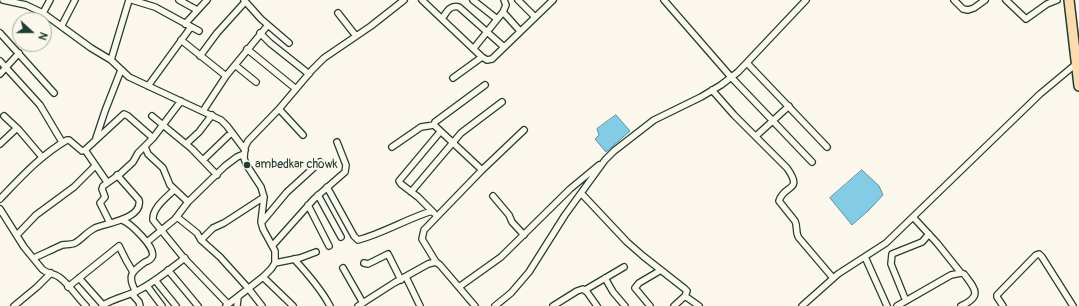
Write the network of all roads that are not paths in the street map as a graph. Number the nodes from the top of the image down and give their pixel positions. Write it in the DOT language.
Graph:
graph roads {
  1 [pos="1,0"];
  2 [pos="50,0"];
  3 [pos="75,0"];
  4 [pos="129,0"];
  5 [pos="132,0"];
  6 [pos="180,0"];
  7 [pos="207,0"];
  8 [pos="422,0"];
  9 [pos="473,0"];
  10 [pos="504,0"];
  11 [pos="518,0"];
  12 [pos="664,0"];
  13 [pos="806,0"];
  14 [pos="954,0"];
  15 [pos="985,0"];
  16 [pos="1006,0"];
  17 [pos="1053,0"];
  18 [pos="1069,0"];
  19 [pos="244,1"];
  20 [pos="401,1"];
  21 [pos="549,1"];
  22 [pos="197,10"];
  23 [pos="41,12"];
  24 [pos="44,12"];
  25 [pos="503,12"];
  26 [pos="338,14"];
  27 [pos="535,17"];
  28 [pos="52,19"];
  29 [pos="442,19"];
  30 [pos="497,19"];
  31 [pos="62,25"];
  32 [pos="188,25"];
  33 [pos="268,25"];
  34 [pos="199,31"];
  35 [pos="520,31"];
  36 [pos="487,32"];
  37 [pos="0,33"];
  38 [pos="260,33"];
  39 [pos="356,36"];
  40 [pos="181,40"];
  41 [pos="289,43"];
  42 [pos="504,47"];
  43 [pos="474,48"];
  44 [pos="248,49"];
  45 [pos="19,53"];
  46 [pos="200,56"];
  47 [pos="482,57"];
  48 [pos="111,60"];
  49 [pos="0,61"];
  50 [pos="747,64"];
  51 [pos="1076,64"];
  52 [pos="235,65"];
  53 [pos="6,68"];
  54 [pos="120,70"];
  55 [pos="0,74"];
  56 [pos="309,74"];
  57 [pos="226,76"];
  58 [pos="453,78"];
  59 [pos="730,78"];
  60 [pos="256,82"];
  61 [pos="485,85"];
  62 [pos="148,86"];
  63 [pos="1079,86"];
  64 [pos="296,89"];
  65 [pos="712,90"];
  66 [pos="54,93"];
  67 [pos="181,101"];
  68 [pos="502,102"];
  69 [pos="789,106"];
  70 [pos="280,108"];
  71 [pos="203,111"];
  72 [pos="212,115"];
  73 [pos="4,116"];
  74 [pos="152,116"];
  75 [pos="773,121"];
  76 [pos="163,125"];
  77 [pos="434,125"];
  78 [pos="17,128"];
  79 [pos="524,130"];
  80 [pos="440,132"];
  81 [pos="231,133"];
  82 [pos="303,135"];
  83 [pos="756,136"];
  84 [pos="153,138"];
  85 [pos="96,139"];
  86 [pos="62,142"];
  87 [pos="337,142"];
  88 [pos="453,143"];
  89 [pos="0,144"];
  90 [pos="186,144"];
  91 [pos="145,147"];
  92 [pos="392,147"];
  93 [pos="827,147"];
  94 [pos="85,150"];
  95 [pos="244,152"];
  96 [pos="42,157"];
  97 [pos="203,160"];
  98 [pos="605,160"];
  99 [pos="320,162"];
  100 [pos="812,162"];
  101 [pos="95,166"];
  102 [pos="482,170"];
  103 [pos="117,175"];
  104 [pos="217,175"];
  105 [pos="107,182"];
  106 [pos="327,187"];
  107 [pos="174,190"];
  108 [pos="411,192"];
  109 [pos="581,193"];
  110 [pos="318,195"];
  111 [pos="493,196"];
  112 [pos="264,197"];
  113 [pos="0,199"];
  114 [pos="188,202"];
  115 [pos="308,205"];
  116 [pos="0,209"];
  117 [pos="432,211"];
  118 [pos="178,216"];
  119 [pos="436,217"];
  120 [pos="913,217"];
  121 [pos="122,220"];
  122 [pos="261,222"];
  123 [pos="110,223"];
  124 [pos="161,230"];
  125 [pos="524,234"];
  126 [pos="929,234"];
  127 [pos="17,235"];
  128 [pos="341,236"];
  129 [pos="201,240"];
  130 [pos="147,242"];
  131 [pos="273,245"];
  132 [pos="329,246"];
  133 [pos="316,252"];
  134 [pos="865,257"];
  135 [pos="34,258"];
  136 [pos="185,258"];
  137 [pos="294,259"];
  138 [pos="436,262"];
  139 [pos="275,263"];
  140 [pos="364,263"];
  141 [pos="624,267"];
  142 [pos="343,268"];
  143 [pos="168,270"];
  144 [pos="661,270"];
  145 [pos="134,272"];
  146 [pos="51,273"];
  147 [pos="961,273"];
  148 [pos="406,276"];
  149 [pos="263,277"];
  150 [pos="79,278"];
  151 [pos="605,278"];
  152 [pos="833,278"];
  153 [pos="155,280"];
  154 [pos="401,280"];
  155 [pos="68,286"];
  156 [pos="147,286"];
  157 [pos="459,287"];
  158 [pos="248,288"];
  159 [pos="585,290"];
  160 [pos="134,293"];
  161 [pos="685,296"];
  162 [pos="238,297"];
  163 [pos="906,301"];
  164 [pos="361,304"];
  165 [pos="227,305"];
  166 [pos="14,306"];
  167 [pos="86,306"];
  168 [pos="102,306"];
  169 [pos="140,306"];
  170 [pos="162,306"];
  171 [pos="176,306"];
  172 [pos="198,306"];
  173 [pos="237,306"];
  174 [pos="262,306"];
  175 [pos="293,306"];
  176 [pos="330,306"];
  177 [pos="420,306"];
  178 [pos="475,306"];
  179 [pos="495,306"];
  180 [pos="553,306"];
  181 [pos="597,306"];
  182 [pos="625,306"];
  183 [pos="650,306"];
  184 [pos="674,306"];
  185 [pos="699,306"];
  186 [pos="802,306"];
  187 [pos="887,306"];
  188 [pos="897,306"];
  189 [pos="961,306"];
  190 [pos="1003,306"];
  191 [pos="1073,306"];
  1 -- 23 [label="street"];
  2 -- 24 [label="street"];
  3 -- 31 [label="street"];
  4 -- 48 [label="street"];
  5 -- 32 [label="street"];
  6 -- 22 [label="street"];
  7 -- 22 [label="street"];
  8 -- 29 [label="street"];
  9 -- 30 [label="street"];
  10 -- 25 [label="street"];
  11 -- 27 [label="street"];
  12 -- 59 [label="street"];
  13 -- 50 [label="street"];
  14 -- 15 [label="street"];
  16 -- 17 [label="street"];
  18 -- 51 [label="highway"];
  19 -- 33 [label="street"];
  19 -- 46 [label="street"];
  20 -- 39 [label="street"];
  21 -- 27 [label="street"];
  22 -- 32 [label="street"];
  25 -- 30 [label="street"];
  25 -- 35 [label="street"];
  26 -- 39 [label="street"];
  27 -- 35 [label="street"];
  28 -- 31 [label="street"];
  29 -- 36 [label="street"];
  29 -- 43 [label="street"];
  30 -- 36 [label="street"];
  31 -- 48 [label="street"];
  32 -- 34 [label="street"];
  32 -- 40 [label="street"];
  33 -- 38 [label="street"];
  33 -- 41 [label="street"];
  35 -- 42 [label="street"];
  36 -- 42 [label="street"];
  36 -- 43 [label="street"];
  37 -- 45 [label="street"];
  38 -- 44 [label="street"];
  38 -- 56 [label="street"];
  39 -- 56 [label="street"];
  40 -- 46 [label="street"];
  40 -- 62 [label="street"];
  42 -- 47 [label="street"];
  43 -- 47 [label="street"];
  44 -- 52 [label="street"];
  44 -- 64 [label="street"];
  45 -- 53 [label="street"];
  45 -- 66 [label="street"];
  46 -- 57 [label="street"];
  47 -- 58 [label="street"];
  48 -- 54 [label="street"];
  49 -- 53 [label="street"];
  50 -- 59 [label="street"];
  50 -- 69 [label="street"];
  51 -- 63 [label="highway"];
  51 -- 120 [label="street"];
  52 -- 57 [label="street"];
  52 -- 60 [label="street"];
  53 -- 55 [label="street"];
  53 -- 86 [label="street"];
  54 -- 62 [label="street"];
  54 -- 85 [label="street"];
  56 -- 64 [label="street"];
  57 -- 71 [label="street"];
  59 -- 65 [label="street"];
  59 -- 75 [label="street"];
  61 -- 77 [label="street"];
  62 -- 67 [label="street"];
  64 -- 70 [label="street"];
  65 -- 83 [label="street"];
  65 -- 98 [label="street"];
  67 -- 71 [label="street"];
  67 -- 76 [label="street"];
  68 -- 88 [label="street"];
  69 -- 75 [label="street"];
  69 -- 93 [label="street"];
  70 -- 82 [label="street"];
  70 -- 95 [label="street"];
  71 -- 72 [label="street"];
  72 -- 81 [label="street"];
  72 -- 90 [label="street"];
  73 -- 78 [label="street"];
  74 -- 76 [label="street"];
  75 -- 83 [label="street"];
  75 -- 100 [label="street"];
  76 -- 84 [label="street"];
  76 -- 90 [label="street"];
  77 -- 80 [label="street"];
  77 -- 92 [label="street"];
  78 -- 89 [label="street"];
  78 -- 96 [label="street"];
  79 -- 102 [label="street"];
  80 -- 88 [label="street"];
  80 -- 108 [label="street"];
  81 -- 95 [label="street"];
  81 -- 97 [label="street"];
  83 -- 152 [label="street"];
  84 -- 85 [label="street"];
  84 -- 91 [label="street"];
  85 -- 94 [label="street"];
  86 -- 94 [label="street"];
  86 -- 96 [label="street"];
  87 -- 106 [label="street"];
  88 -- 102 [label="street"];
  88 -- 108 [label="street"];
  90 -- 97 [label="street"];
  91 -- 103 [label="street"];
  91 -- 107 [label="street"];
  94 -- 101 [label="street"];
  95 -- 104 [label="street"];
  95 -- 112 [label="street"];
  96 -- 113 [label="street"];
  97 -- 104 [label="street"];
  98 -- 109 [label="street"];
  98 -- 125 [label="street"];
  99 -- 122 [label="street"];
  101 -- 105 [label="street"];
  101 -- 127 [label="street"];
  102 -- 119 [label="street"];
  103 -- 105 [label="street"];
  103 -- 121 [label="street"];
  104 -- 114 [label="street"];
  105 -- 123 [label="street"];
  106 -- 110 [label="street"];
  106 -- 117 [label="street"];
  107 -- 114 [label="street"];
  107 -- 124 [label="street"];
  108 -- 117 [label="street"];
  109 -- 144 [label="street"];
  109 -- 179 [label="street"];
  110 -- 115 [label="street"];
  110 -- 128 [label="street"];
  111 -- 125 [label="street"];
  112 -- 122 [label="street"];
  112 -- 129 [label="street"];
  114 -- 118 [label="street"];
  115 -- 131 [label="street"];
  115 -- 132 [label="street"];
  116 -- 127 [label="street"];
  117 -- 119 [label="street"];
  118 -- 124 [label="street"];
  118 -- 129 [label="street"];
  119 -- 138 [label="street"];
  120 -- 126 [label="street"];
  120 -- 134 [label="street"];
  121 -- 123 [label="street"];
  121 -- 130 [label="street"];
  122 -- 131 [label="street"];
  123 -- 135 [label="street"];
  124 -- 130 [label="street"];
  124 -- 136 [label="street"];
  125 -- 157 [label="street"];
  126 -- 147 [label="street"];
  126 -- 163 [label="street"];
  127 -- 135 [label="street"];
  129 -- 158 [label="street"];
  130 -- 145 [label="street"];
  131 -- 139 [label="street"];
  133 -- 137 [label="street"];
  134 -- 152 [label="street"];
  134 -- 187 [label="street"];
  135 -- 146 [label="street"];
  136 -- 143 [label="street"];
  136 -- 165 [label="street"];
  137 -- 139 [label="street"];
  137 -- 176 [label="street"];
  138 -- 148 [label="street"];
  138 -- 157 [label="street"];
  139 -- 149 [label="street"];
  140 -- 154 [label="street"];
  141 -- 151 [label="street"];
  142 -- 164 [label="street"];
  143 -- 153 [label="street"];
  143 -- 172 [label="street"];
  144 -- 161 [label="street"];
  144 -- 183 [label="street"];
  145 -- 150 [label="street"];
  145 -- 160 [label="street"];
  146 -- 155 [label="street"];
  146 -- 166 [label="street"];
  147 -- 163 [label="street"];
  147 -- 189 [label="street"];
  148 -- 154 [label="street"];
  148 -- 177 [label="street"];
  149 -- 158 [label="street"];
  149 -- 175 [label="street"];
  150 -- 155 [label="street"];
  150 -- 168 [label="street"];
  151 -- 159 [label="street"];
  151 -- 182 [label="street"];
  152 -- 186 [label="street"];
  153 -- 156 [label="street"];
  153 -- 171 [label="street"];
  154 -- 164 [label="street"];
  155 -- 167 [label="street"];
  156 -- 160 [label="street"];
  156 -- 170 [label="street"];
  157 -- 178 [label="street"];
  158 -- 162 [label="street"];
  158 -- 174 [label="street"];
  159 -- 180 [label="street"];
  159 -- 181 [label="street"];
  160 -- 168 [label="street"];
  160 -- 169 [label="street"];
  161 -- 184 [label="street"];
  161 -- 185 [label="street"];
  162 -- 165 [label="street"];
  162 -- 173 [label="street"];
  163 -- 188 [label="street"];
  190 -- 191 [label="street"];
}
